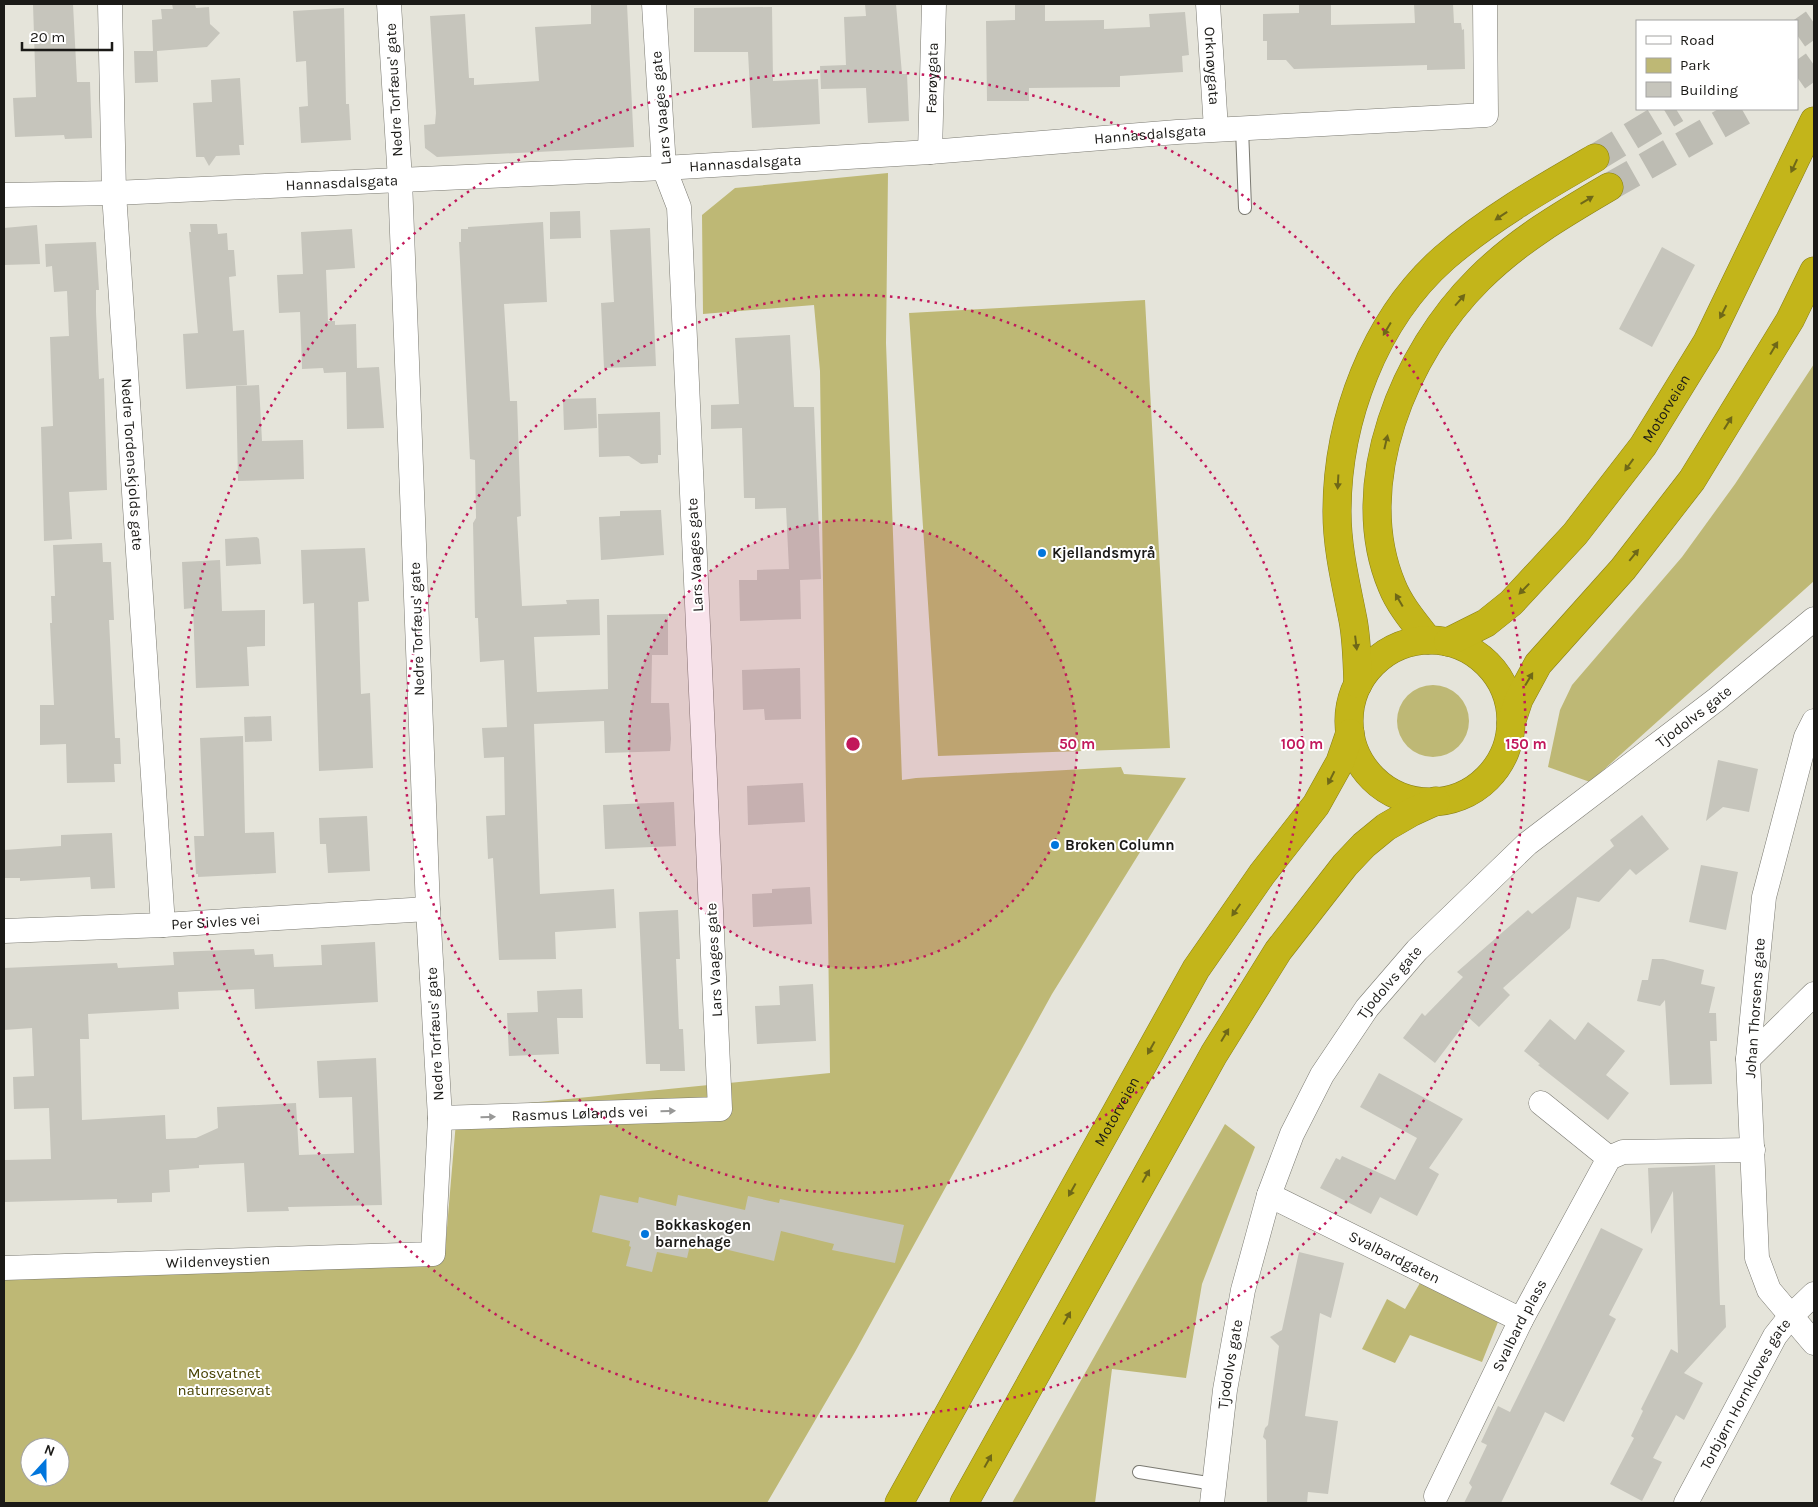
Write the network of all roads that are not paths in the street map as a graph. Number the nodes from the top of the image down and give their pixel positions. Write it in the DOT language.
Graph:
graph roads {
  1 [pos="110,4"];
  2 [pos="389,4"];
  3 [pos="654,4"];
  4 [pos="934,4"];
  5 [pos="1208,4"];
  6 [pos="1485,4"];
  7 [pos="1814,121"];
  8 [pos="1242,128"];
  9 [pos="1216,129"];
  10 [pos="930,152"];
  11 [pos="1595,158"];
  12 [pos="664,168"];
  13 [pos="400,180"];
  14 [pos="1609,187"];
  15 [pos="114,193"];
  16 [pos="4,195"];
  17 [pos="1245,208"];
  18 [pos="1814,271"];
  19 [pos="1811,628"];
  20 [pos="1438,641"];
  21 [pos="1358,684"];
  22 [pos="1814,721"];
  23 [pos="1511,724"];
  24 [pos="1350,734"];
  25 [pos="1436,801"];
  26 [pos="428,909"];
  27 [pos="163,925"];
  28 [pos="4,931"];
  29 [pos="1814,994"];
  30 [pos="1748,1059"];
  31 [pos="1541,1103"];
  32 [pos="720,1110"];
  33 [pos="440,1118"];
  34 [pos="1753,1150"];
  35 [pos="1609,1158"];
  36 [pos="1269,1195"];
  37 [pos="433,1254"];
  38 [pos="4,1268"];
  39 [pos="1814,1294"];
  40 [pos="1790,1317"];
  41 [pos="1521,1320"];
  42 [pos="1814,1343"];
  43 [pos="1139,1472"];
  44 [pos="1213,1494"];
  45 [pos="1436,1496"];
  46 [pos="899,1503"];
  47 [pos="964,1503"];
  48 [pos="1686,1503"];
  1 -- 15 [label="street, Nedre Tordenskjolds gate"];
  2 -- 13 [label="street, Nedre Torfæus' gate"];
  3 -- 12 [label="street, Lars Vaages gate"];
  4 -- 10 [label="street, Færøygata"];
  5 -- 9 [label="street, Orknøygata"];
  6 -- 8 [label="street, Hannasdalsgata"];
  7 -- 20 [label="highway, Motorveien, one-way"];
  8 -- 9 [label="street, Hannasdalsgata"];
  8 -- 17 [label="lane"];
  9 -- 10 [label="street, Hannasdalsgata"];
  10 -- 12 [label="street, Hannasdalsgata"];
  11 -- 21 [label="highway, one-way"];
  12 -- 13 [label="street, Hannasdalsgata"];
  12 -- 32 [label="street, Lars Vaages gate"];
  13 -- 15 [label="street, Hannasdalsgata"];
  13 -- 26 [label="street, Nedre Torfæus' gate"];
  20 -- 14 [label="highway, one-way"];
  15 -- 16 [label="street, Hannasdalsgata"];
  15 -- 27 [label="street, Nedre Tordenskjolds gate"];
  23 -- 18 [label="highway, one-way"];
  19 -- 36 [label="street, Tjodolvs gate"];
  20 -- 21 [label="highway"];
  20 -- 23 [label="highway"];
  21 -- 24 [label="highway"];
  22 -- 30 [label="street, Johan Thorsens gate"];
  23 -- 25 [label="highway"];
  24 -- 25 [label="highway"];
  24 -- 46 [label="highway, Motorveien, one-way"];
  47 -- 25 [label="highway, one-way"];
  26 -- 27 [label="street, Per Sivles vei"];
  26 -- 33 [label="street, Nedre Torfæus' gate"];
  27 -- 28 [label="street, Per Sivles vei"];
  29 -- 30 [label="street"];
  30 -- 34 [label="street, Johan Thorsens gate"];
  31 -- 35 [label="street"];
  33 -- 32 [label="street, Rasmus Lølands vei, one-way"];
  33 -- 37 [label="street, Nedre Torfæus' gate"];
  34 -- 35 [label="street"];
  34 -- 40 [label="street, Johan Thorsens gate"];
  35 -- 41 [label="street, Svalbard plass"];
  36 -- 41 [label="street, Svalbardgaten"];
  36 -- 44 [label="street, Tjodolvs gate"];
  37 -- 38 [label="street, Wildenveystien"];
  39 -- 40 [label="street, Torbjørn Hornkloves gate"];
  40 -- 42 [label="street, Johan Thorsens gate"];
  40 -- 48 [label="street, Torbjørn Hornkloves gate"];
  41 -- 45 [label="street, Svalbard plass"];
  43 -- 44 [label="lane"];
}
